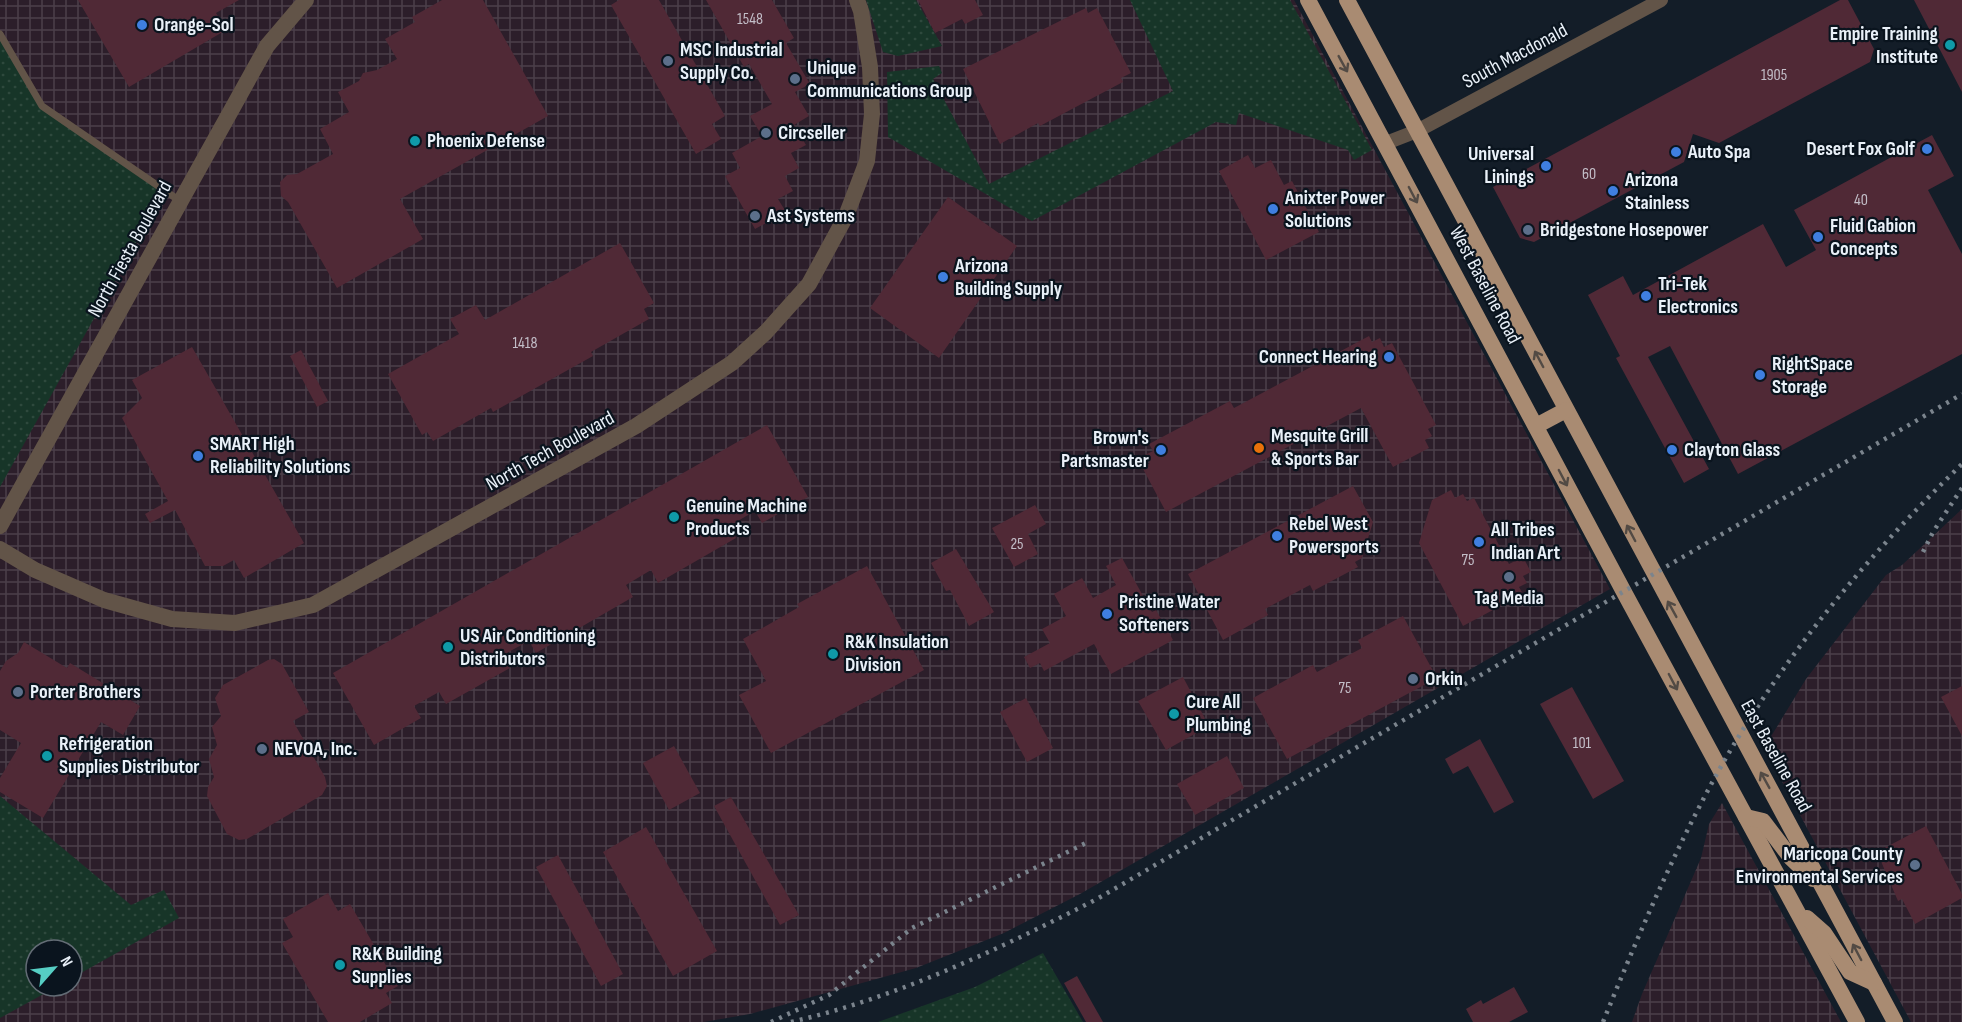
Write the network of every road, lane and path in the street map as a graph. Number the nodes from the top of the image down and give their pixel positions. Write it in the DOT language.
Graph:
graph roads {
  1 [pos="306,0"];
  2 [pos="857,0"];
  3 [pos="1308,0"];
  4 [pos="1347,0"];
  5 [pos="1661,0"];
  6 [pos="0,34"];
  7 [pos="1417,131"];
  8 [pos="1386,143"];
  9 [pos="180,201"];
  10 [pos="1566,411"];
  11 [pos="1536,426"];
  12 [pos="0,526"];
  13 [pos="0,549"];
  14 [pos="1653,574"];
  15 [pos="1746,817"];
  16 [pos="1825,890"];
  17 [pos="1799,912"];
  18 [pos="1874,983"];
  19 [pos="1857,1022"];
  20 [pos="1895,1022"];
  1 -- 9 [label="street, North Fiesta Boulevard"];
  2 -- 13 [label="street, North Tech Boulevard"];
  3 -- 8 [label="main road, West Baseline Road, one-way"];
  4 -- 7 [label="main road, West Baseline Road"];
  5 -- 7 [label="street, South Macdonald"];
  6 -- 9 [label="lane"];
  7 -- 8 [label="street, South Macdonald"];
  10 -- 7 [label="main road, West Baseline Road, one-way"];
  8 -- 11 [label="main road, West Baseline Road, one-way"];
  9 -- 12 [label="street, North Fiesta Boulevard"];
  10 -- 11 [label="main road"];
  14 -- 10 [label="main road, West Baseline Road, one-way"];
  11 -- 15 [label="main road, West Baseline Road, one-way"];
  16 -- 14 [label="main road, East Baseline Road, one-way"];
  15 -- 16 [label="main road"];
  15 -- 17 [label="main road"];
  18 -- 16 [label="main road, East Baseline Road, one-way"];
  17 -- 18 [label="main road"];
  17 -- 19 [label="main road"];
  18 -- 20 [label="main road, East Baseline Road"];
}
